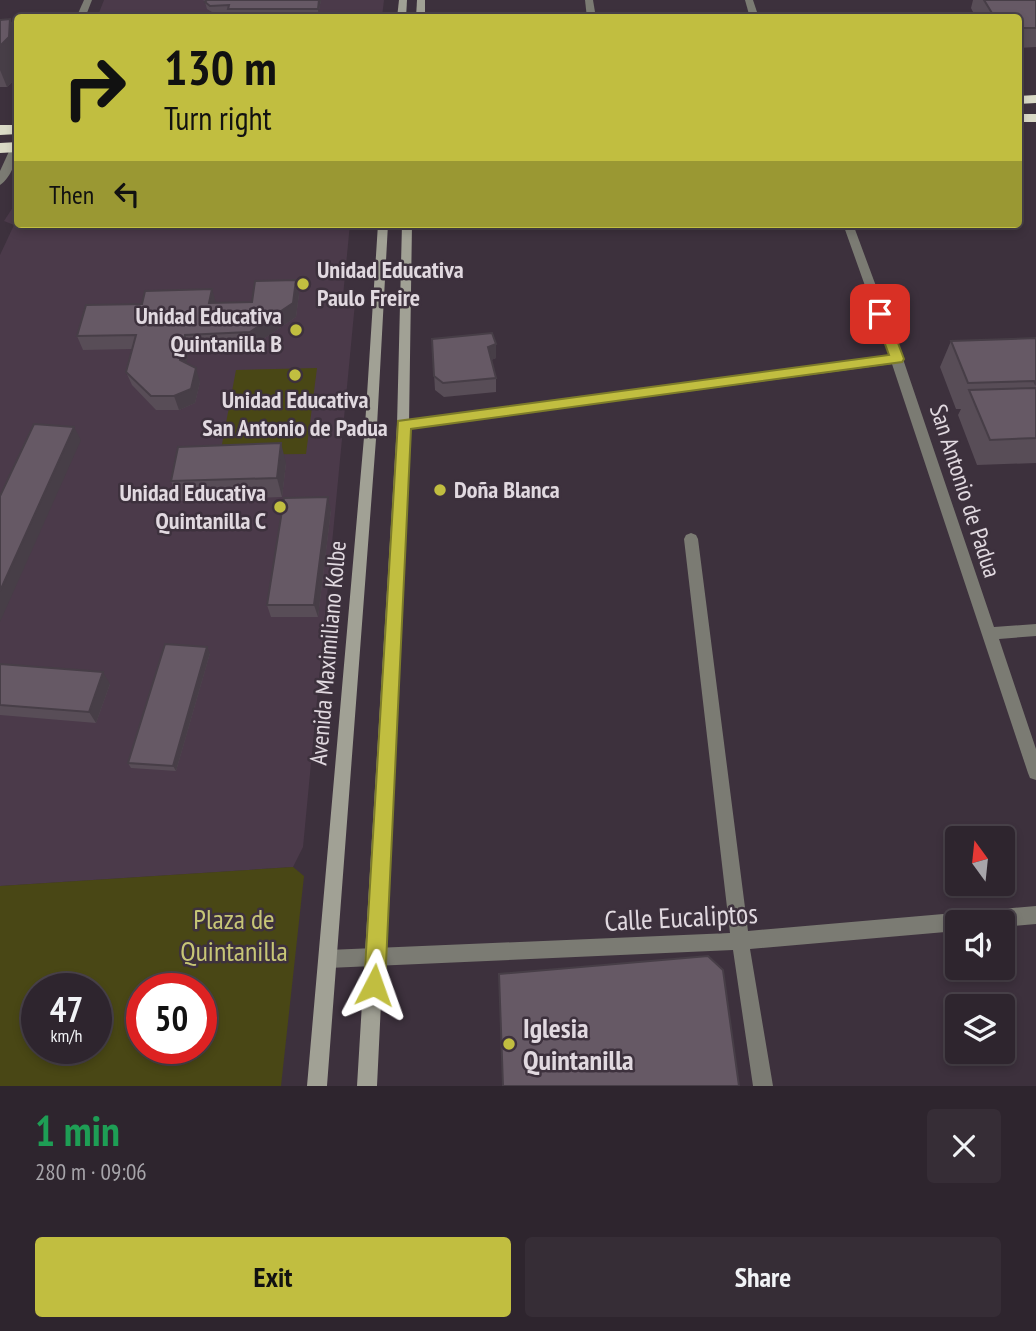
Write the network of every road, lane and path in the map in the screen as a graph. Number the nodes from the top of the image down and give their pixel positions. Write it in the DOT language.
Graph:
graph roads {
  1 [pos="11,148"];
  2 [pos="0,182"];
  3 [pos="383,228"];
  4 [pos="407,228"];
  5 [pos="849,228"];
  6 [pos="897,359"];
  7 [pos="404,425"];
  8 [pos="691,539"];
  9 [pos="1036,630"];
  10 [pos="988,634"];
  11 [pos="1036,773"];
  12 [pos="1036,915"];
  13 [pos="740,941"];
  14 [pos="376,958"];
  15 [pos="328,960"];
  16 [pos="317,1086"];
  17 [pos="367,1086"];
  18 [pos="763,1086"];
  1 -- 2 [label="street"];
  3 -- 15 [label="main road, Avenida Maximiliano Kolbe"];
  4 -- 7 [label="main road"];
  5 -- 6 [label="street, San Antonio de Padua"];
  6 -- 7 [label="street"];
  6 -- 10 [label="street, San Antonio de Padua"];
  7 -- 14 [label="main road"];
  8 -- 13 [label="street"];
  9 -- 10 [label="street"];
  10 -- 11 [label="street, San Antonio de Padua"];
  12 -- 13 [label="street, Calle Eucaliptos"];
  13 -- 14 [label="street, Calle Eucaliptos"];
  13 -- 18 [label="street"];
  14 -- 15 [label="street, Calle Eucaliptos"];
  14 -- 17 [label="main road"];
  15 -- 16 [label="main road, Avenida Maximiliano Kolbe"];
}
